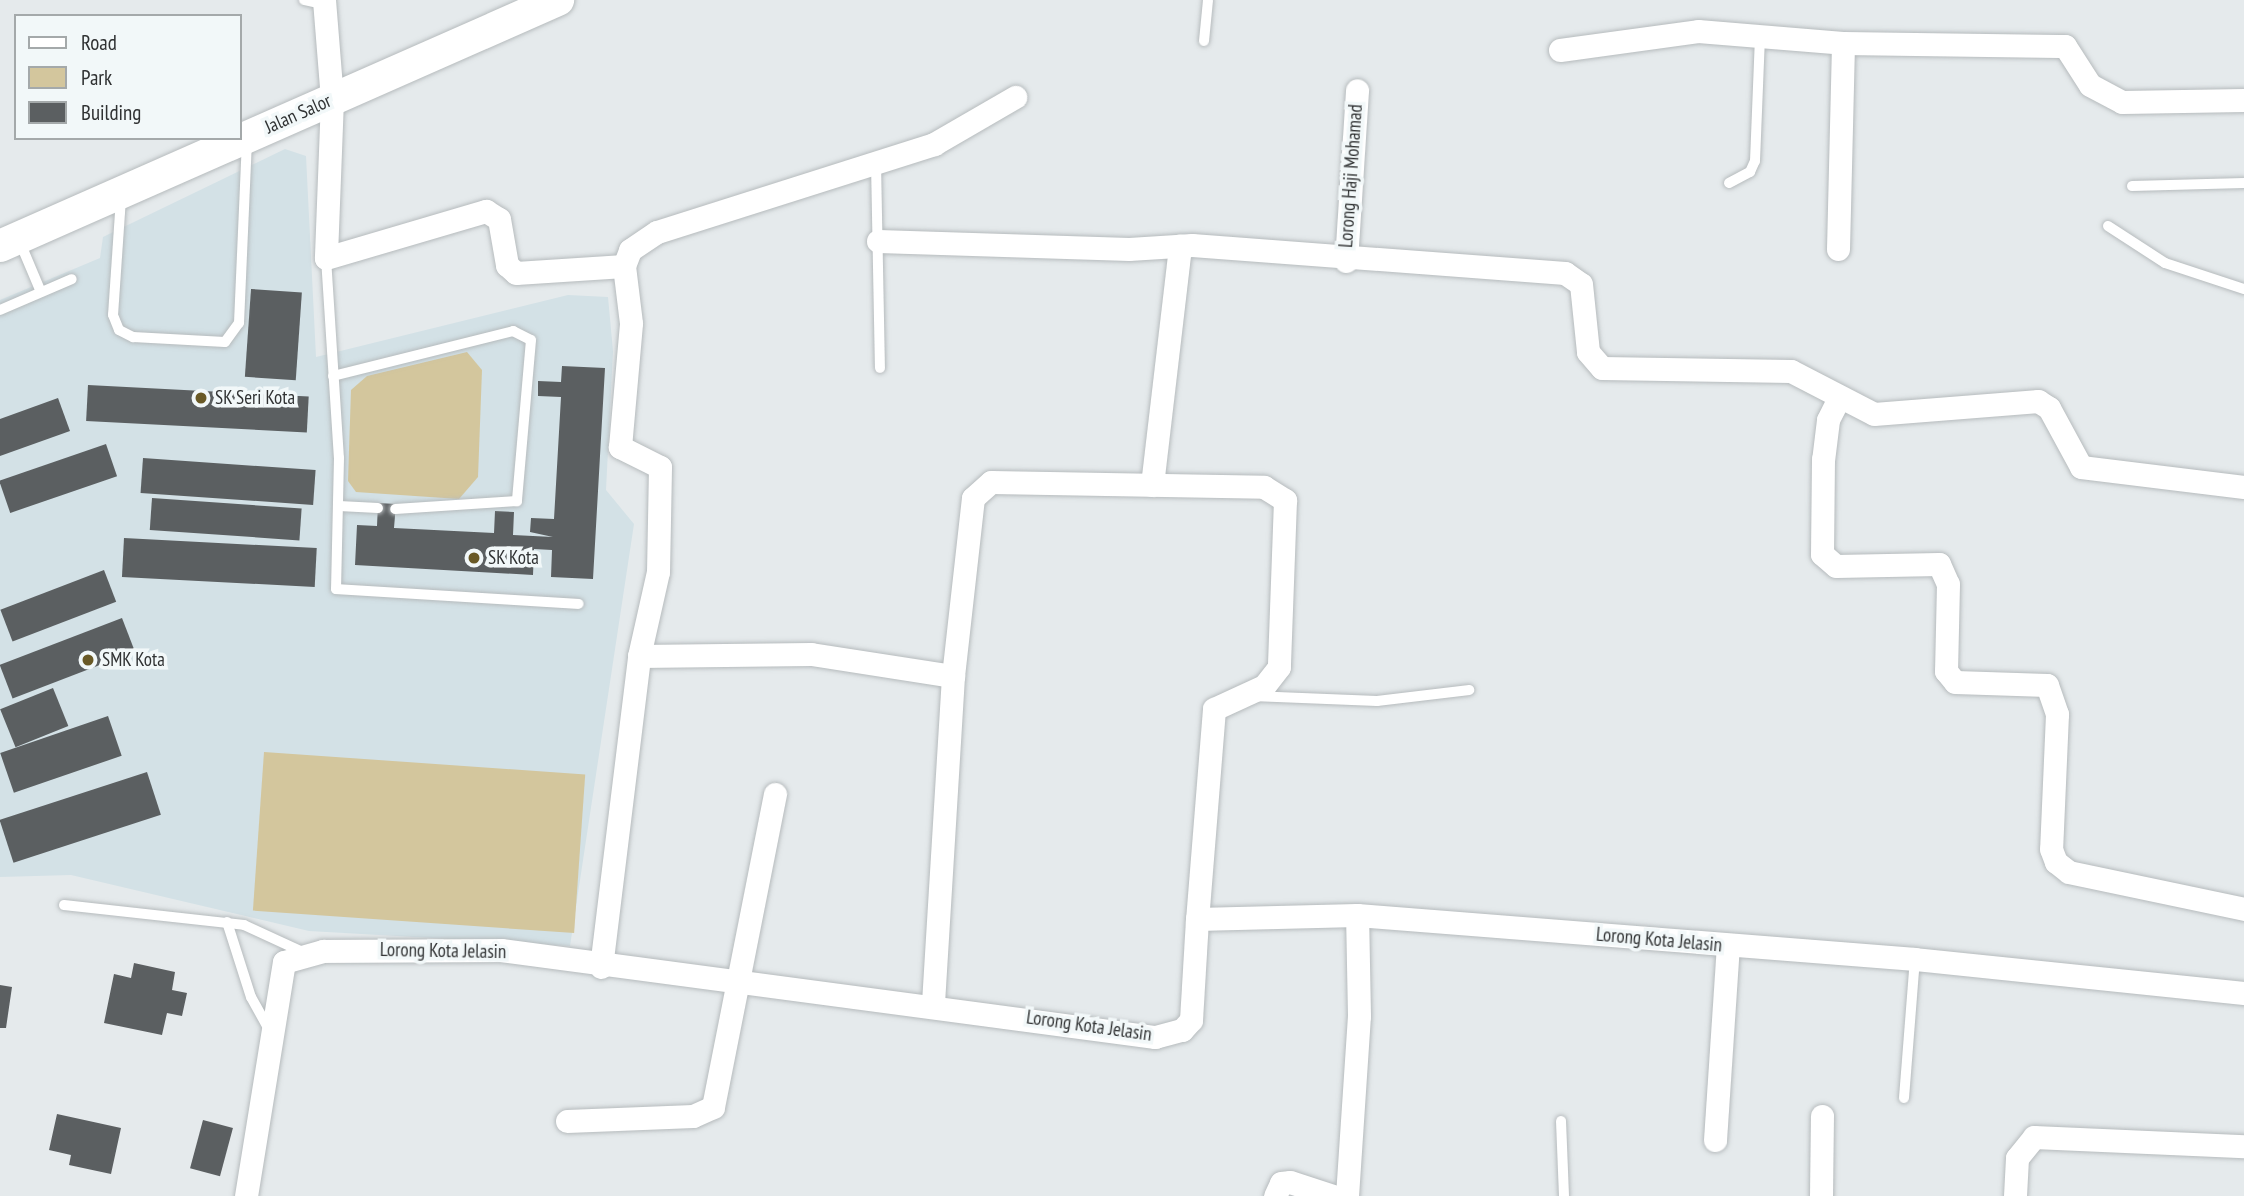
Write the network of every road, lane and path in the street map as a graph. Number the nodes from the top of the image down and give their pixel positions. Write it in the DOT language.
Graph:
graph roads {
  1 [pos="558,0"];
  2 [pos="1208,0"];
  3 [pos="317,2"];
  4 [pos="1760,33"];
  5 [pos="1204,41"];
  6 [pos="1843,43"];
  7 [pos="1560,50"];
  8 [pos="1357,90"];
  9 [pos="1015,97"];
  10 [pos="332,99"];
  11 [pos="2244,100"];
  12 [pos="242,136"];
  13 [pos="234,140"];
  14 [pos="236,140"];
  15 [pos="876,163"];
  16 [pos="1728,183"];
  17 [pos="2244,183"];
  18 [pos="2132,186"];
  19 [pos="122,192"];
  20 [pos="2108,226"];
  21 [pos="878,240"];
  22 [pos="9,242"];
  23 [pos="1180,246"];
  24 [pos="1838,250"];
  25 [pos="326,258"];
  26 [pos="1346,261"];
  27 [pos="625,266"];
  28 [pos="72,279"];
  29 [pos="2244,289"];
  30 [pos="41,292"];
  31 [pos="0,310"];
  32 [pos="880,368"];
  33 [pos="333,376"];
  34 [pos="1838,400"];
  35 [pos="1152,485"];
  36 [pos="2244,487"];
  37 [pos="339,506"];
  38 [pos="378,508"];
  39 [pos="396,509"];
  40 [pos="579,604"];
  41 [pos="639,656"];
  42 [pos="953,676"];
  43 [pos="1469,690"];
  44 [pos="1240,694"];
  45 [pos="775,794"];
  46 [pos="64,905"];
  47 [pos="2244,909"];
  48 [pos="1357,915"];
  49 [pos="1197,919"];
  50 [pos="227,922"];
  51 [pos="1728,946"];
  52 [pos="305,953"];
  53 [pos="1915,959"];
  54 [pos="601,967"];
  55 [pos="741,981"];
  56 [pos="2244,993"];
  57 [pos="933,1003"];
  58 [pos="271,1032"];
  59 [pos="1905,1098"];
  60 [pos="1822,1116"];
  61 [pos="567,1121"];
  62 [pos="1561,1121"];
  63 [pos="1715,1140"];
  64 [pos="2244,1146"];
  65 [pos="246,1196"];
  66 [pos="1275,1196"];
  67 [pos="1334,1196"];
  68 [pos="1347,1196"];
  69 [pos="1564,1196"];
  70 [pos="1821,1196"];
  71 [pos="2015,1196"];
  1 -- 10 [label="main road, Jalan Salor"];
  2 -- 5 [label="lane"];
  3 -- 10 [label="street"];
  4 -- 6 [label="street"];
  4 -- 7 [label="street"];
  4 -- 16 [label="lane"];
  6 -- 11 [label="street"];
  6 -- 24 [label="street"];
  8 -- 26 [label="street, Lorong Haji Mohamad"];
  9 -- 15 [label="street"];
  10 -- 12 [label="main road, Jalan Salor"];
  10 -- 25 [label="street"];
  13 -- 19 [label="main road, Jalan Salor"];
  14 -- 19 [label="lane"];
  15 -- 21 [label="lane"];
  15 -- 27 [label="street"];
  17 -- 18 [label="lane"];
  19 -- 22 [label="main road, Jalan Salor"];
  20 -- 29 [label="lane"];
  21 -- 23 [label="street"];
  21 -- 32 [label="lane"];
  22 -- 30 [label="lane"];
  23 -- 26 [label="street"];
  23 -- 35 [label="street"];
  25 -- 27 [label="street"];
  25 -- 33 [label="lane"];
  26 -- 34 [label="street"];
  27 -- 41 [label="street"];
  28 -- 30 [label="lane"];
  30 -- 31 [label="lane"];
  33 -- 37 [label="lane"];
  33 -- 39 [label="lane"];
  34 -- 36 [label="street"];
  34 -- 47 [label="street"];
  35 -- 42 [label="street"];
  35 -- 44 [label="street"];
  37 -- 38 [label="lane"];
  37 -- 40 [label="lane"];
  41 -- 42 [label="street"];
  41 -- 54 [label="street"];
  42 -- 57 [label="street"];
  43 -- 44 [label="lane"];
  44 -- 49 [label="street"];
  45 -- 55 [label="street"];
  46 -- 50 [label="lane"];
  48 -- 49 [label="street, Lorong Kota Jelasin"];
  48 -- 51 [label="street, Lorong Kota Jelasin"];
  48 -- 68 [label="street"];
  49 -- 57 [label="street, Lorong Kota Jelasin"];
  50 -- 52 [label="lane"];
  50 -- 58 [label="lane"];
  51 -- 53 [label="street, Lorong Kota Jelasin"];
  51 -- 63 [label="street"];
  52 -- 54 [label="street, Lorong Kota Jelasin"];
  52 -- 58 [label="street"];
  53 -- 56 [label="street, Lorong Kota Jelasin"];
  53 -- 59 [label="lane"];
  54 -- 55 [label="street, Lorong Kota Jelasin"];
  55 -- 57 [label="street, Lorong Kota Jelasin"];
  55 -- 61 [label="street"];
  58 -- 65 [label="street"];
  60 -- 70 [label="street"];
  62 -- 69 [label="lane"];
  64 -- 71 [label="street"];
  66 -- 67 [label="street"];
}
